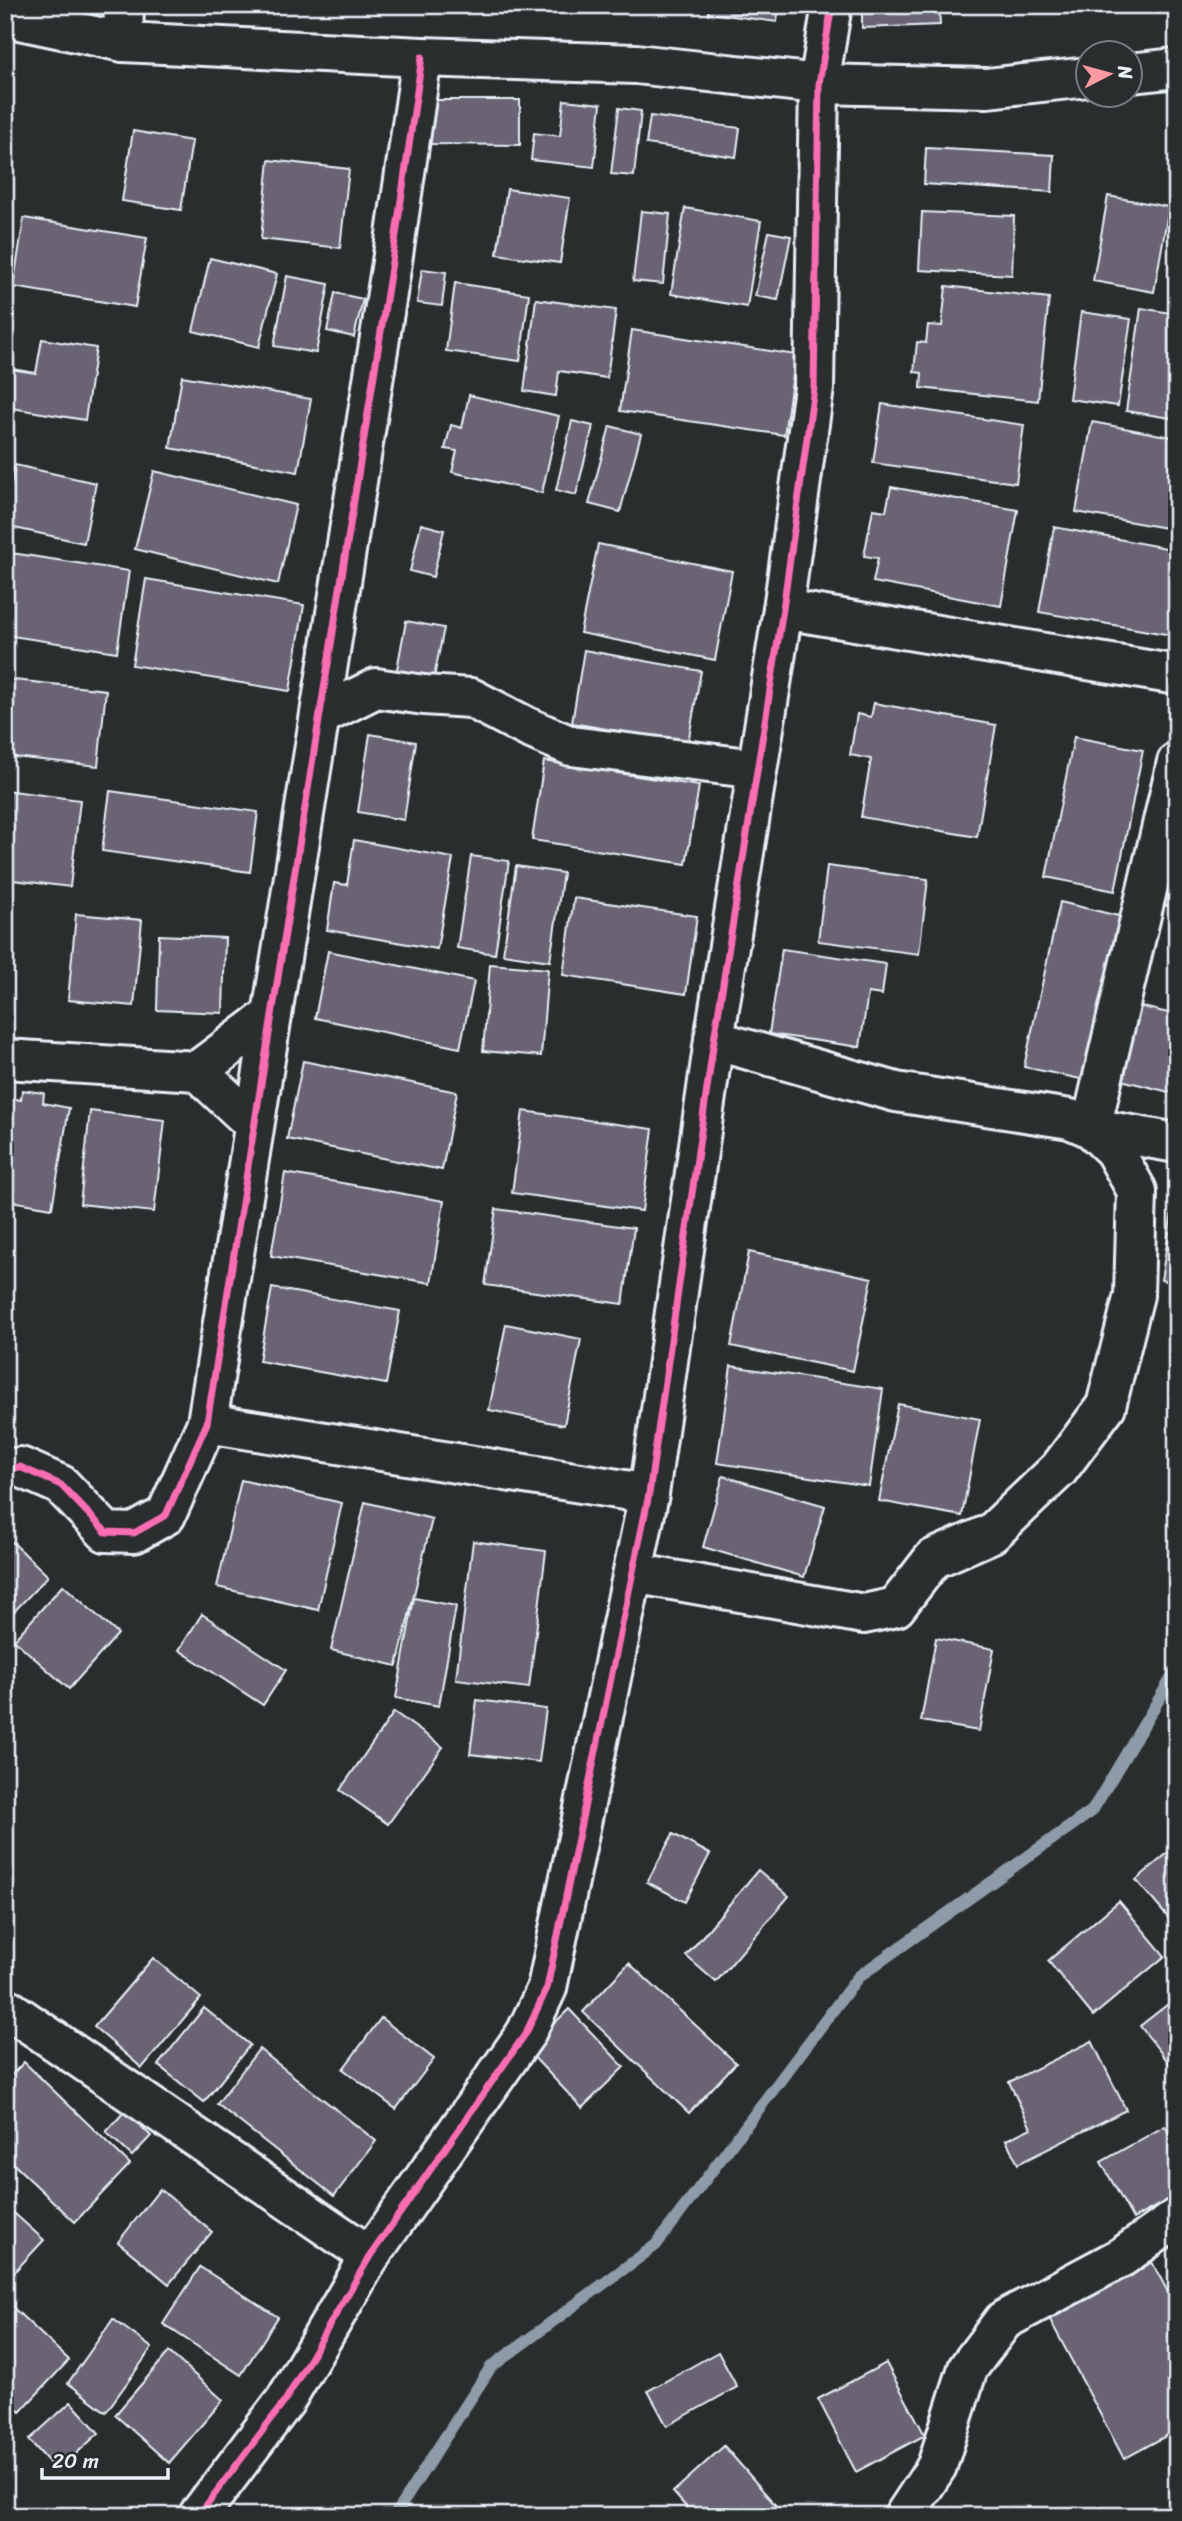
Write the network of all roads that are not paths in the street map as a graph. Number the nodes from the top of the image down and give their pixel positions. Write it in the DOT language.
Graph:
graph roads {
  1 [pos="832,5"];
  2 [pos="5,17"];
  3 [pos="123,23"];
  4 [pos="422,57"];
  5 [pos="1177,68"];
  6 [pos="1144,71"];
  7 [pos="1074,79"];
  8 [pos="819,84"];
  9 [pos="783,609"];
  10 [pos="1177,675"];
  11 [pos="320,716"];
  12 [pos="1177,762"];
  13 [pos="757,769"];
  14 [pos="272,1015"];
  15 [pos="714,1040"];
  16 [pos="5,1059"];
  17 [pos="197,1071"];
  18 [pos="254,1124"];
  19 [pos="1091,1128"];
  20 [pos="1177,1143"];
  21 [pos="207,1423"];
  22 [pos="5,1469"];
  23 [pos="649,1494"];
  24 [pos="633,1573"];
  25 [pos="11,2022"];
  26 [pos="1177,2218"];
  27 [pos="370,2256"];
  28 [pos="198,2516"];
  29 [pos="904,2516"];
  1 -- 8 [label="street"];
  2 -- 3 [label="street"];
  3 -- 4 [label="street"];
  4 -- 8 [label="street"];
  4 -- 11 [label="street"];
  5 -- 6 [label="street"];
  7 -- 8 [label="street"];
  8 -- 9 [label="street"];
  9 -- 10 [label="street"];
  9 -- 13 [label="street"];
  11 -- 13 [label="street"];
  11 -- 14 [label="street"];
  12 -- 19 [label="street"];
  13 -- 15 [label="street"];
  14 -- 17 [label="street"];
  14 -- 18 [label="street"];
  15 -- 19 [label="street"];
  15 -- 23 [label="street"];
  16 -- 17 [label="street"];
  17 -- 18 [label="street"];
  18 -- 21 [label="street"];
  19 -- 20 [label="street"];
  19 -- 24 [label="street"];
  21 -- 22 [label="street"];
  21 -- 23 [label="street"];
  23 -- 24 [label="street"];
  24 -- 27 [label="street"];
  25 -- 27 [label="street"];
  26 -- 29 [label="street"];
  27 -- 28 [label="street"];
}
